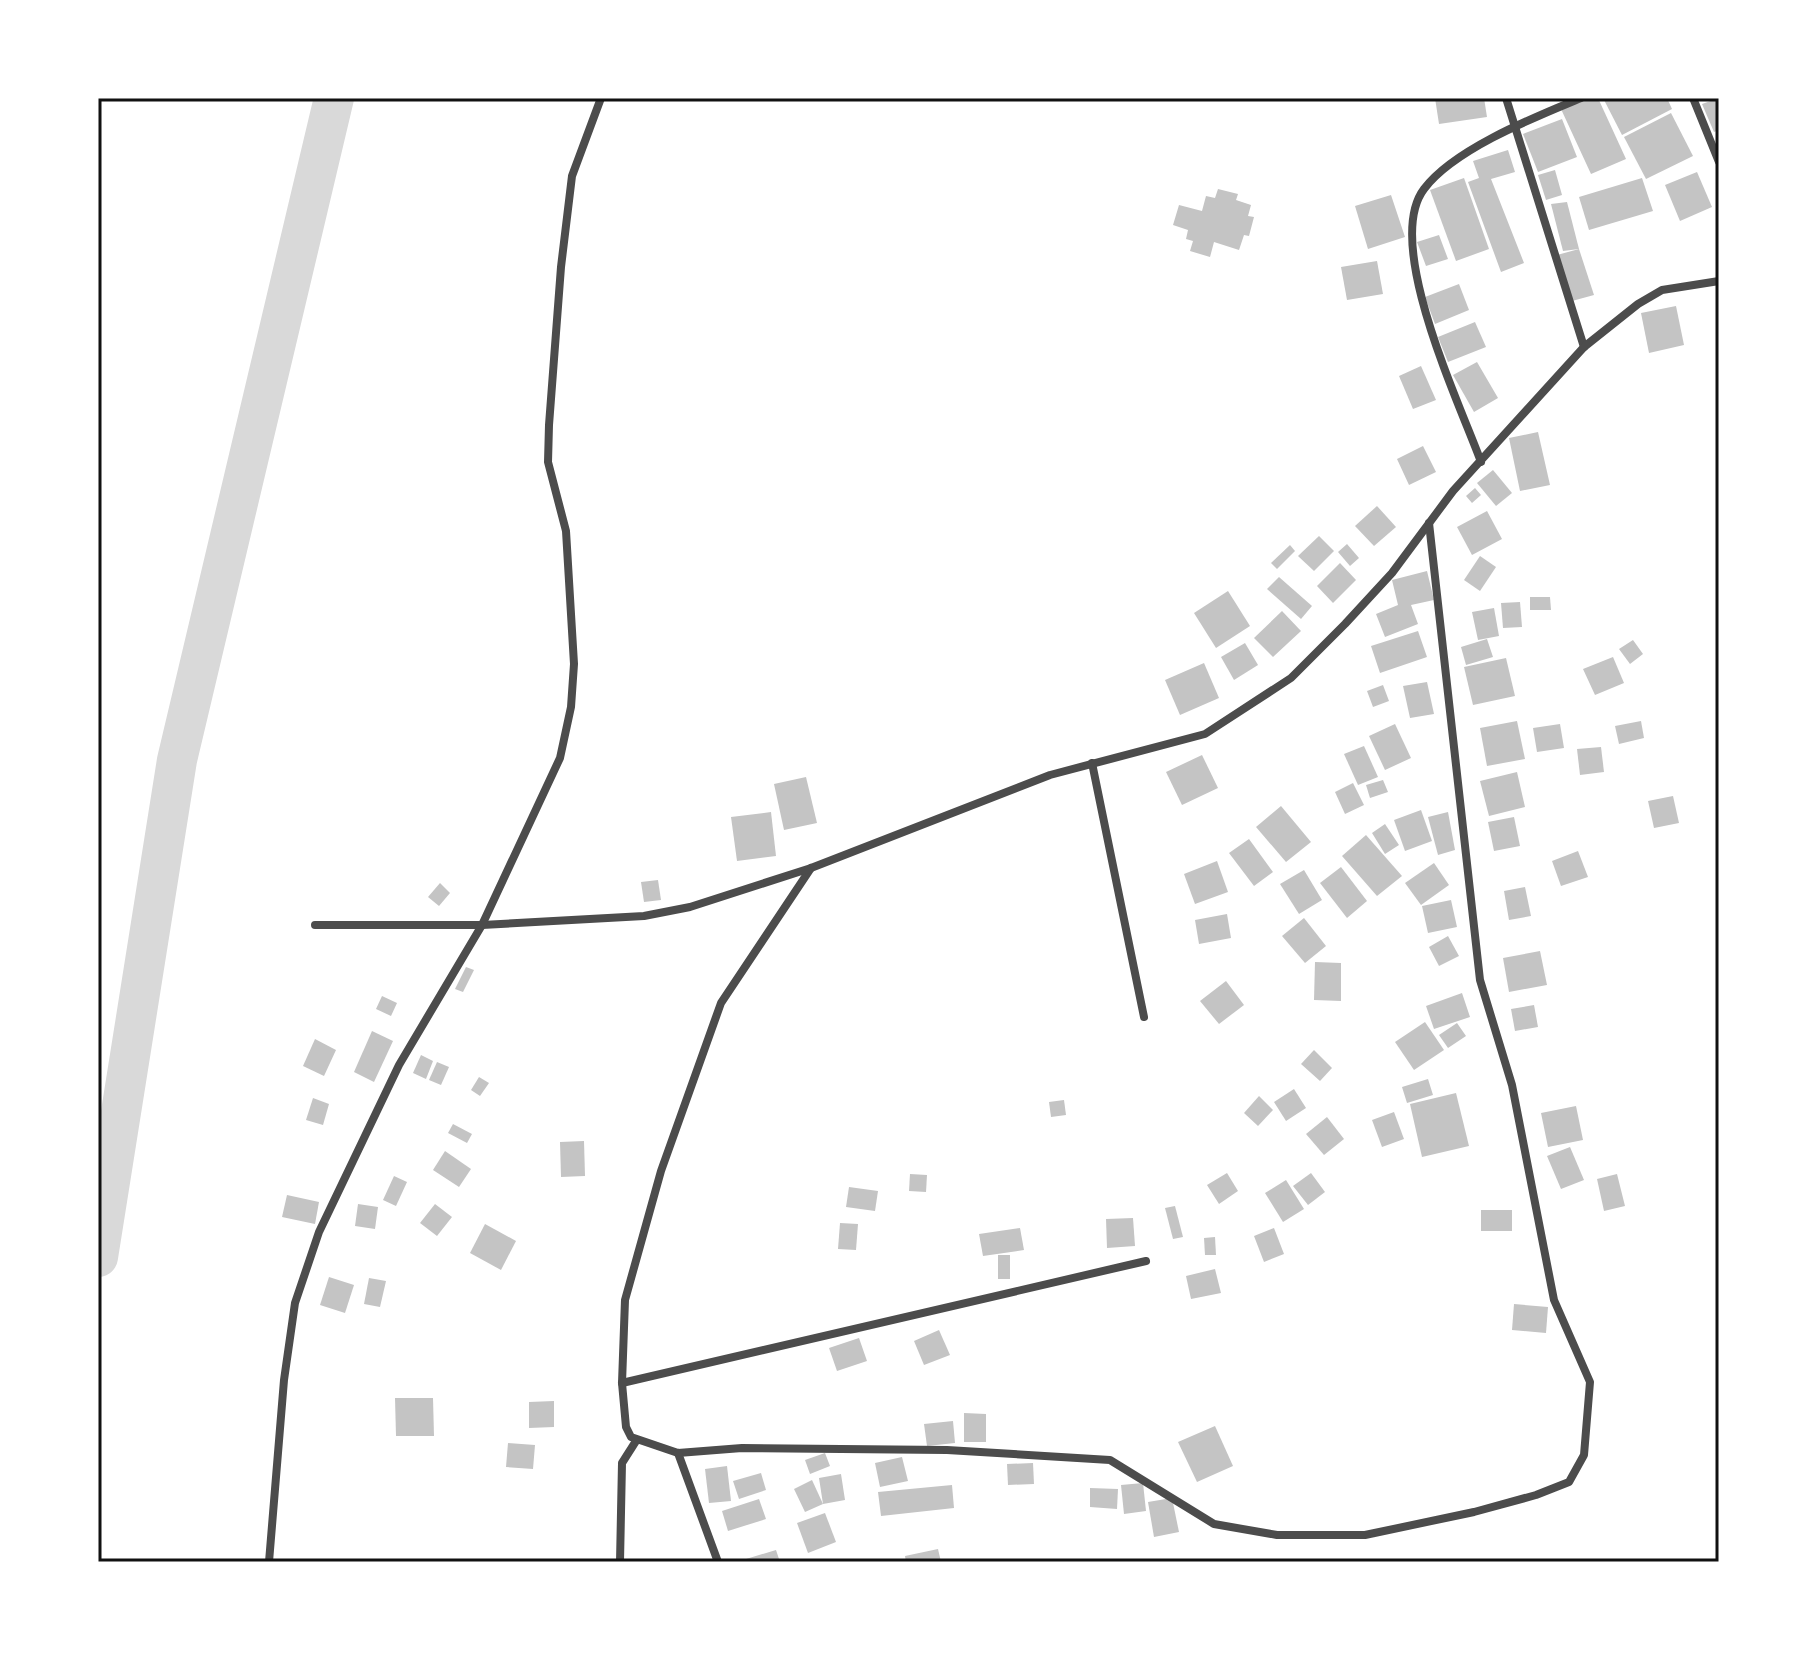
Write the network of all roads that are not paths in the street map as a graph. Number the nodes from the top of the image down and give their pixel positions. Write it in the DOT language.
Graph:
graph roads {
  1 [pos="601,98"];
  2 [pos="1506,98"];
  3 [pos="1581,98"];
  4 [pos="1693,98"];
  5 [pos="1513,126"];
  6 [pos="1719,162"];
  7 [pos="1719,281"];
  8 [pos="1584,347"];
  9 [pos="1481,462"];
  10 [pos="1429,523"];
  11 [pos="1092,763"];
  12 [pos="811,868"];
  13 [pos="315,925"];
  14 [pos="482,925"];
  15 [pos="1144,1017"];
  16 [pos="1146,1261"];
  17 [pos="622,1383"];
  18 [pos="636,1441"];
  19 [pos="678,1453"];
  20 [pos="269,1562"];
  21 [pos="620,1562"];
  22 [pos="718,1562"];
  1 -- 14 [label="street"];
  2 -- 5 [label="street"];
  3 -- 5 [label="street"];
  4 -- 6 [label="street"];
  5 -- 8 [label="street"];
  5 -- 9 [label="street"];
  7 -- 8 [label="street"];
  8 -- 9 [label="street"];
  9 -- 10 [label="street"];
  10 -- 11 [label="street"];
  10 -- 19 [label="street"];
  11 -- 12 [label="street"];
  11 -- 15 [label="street"];
  12 -- 14 [label="street"];
  12 -- 17 [label="street"];
  13 -- 14 [label="street"];
  14 -- 20 [label="street"];
  16 -- 17 [label="street"];
  17 -- 18 [label="street"];
  18 -- 19 [label="street"];
  18 -- 21 [label="street"];
  19 -- 22 [label="street"];
}
